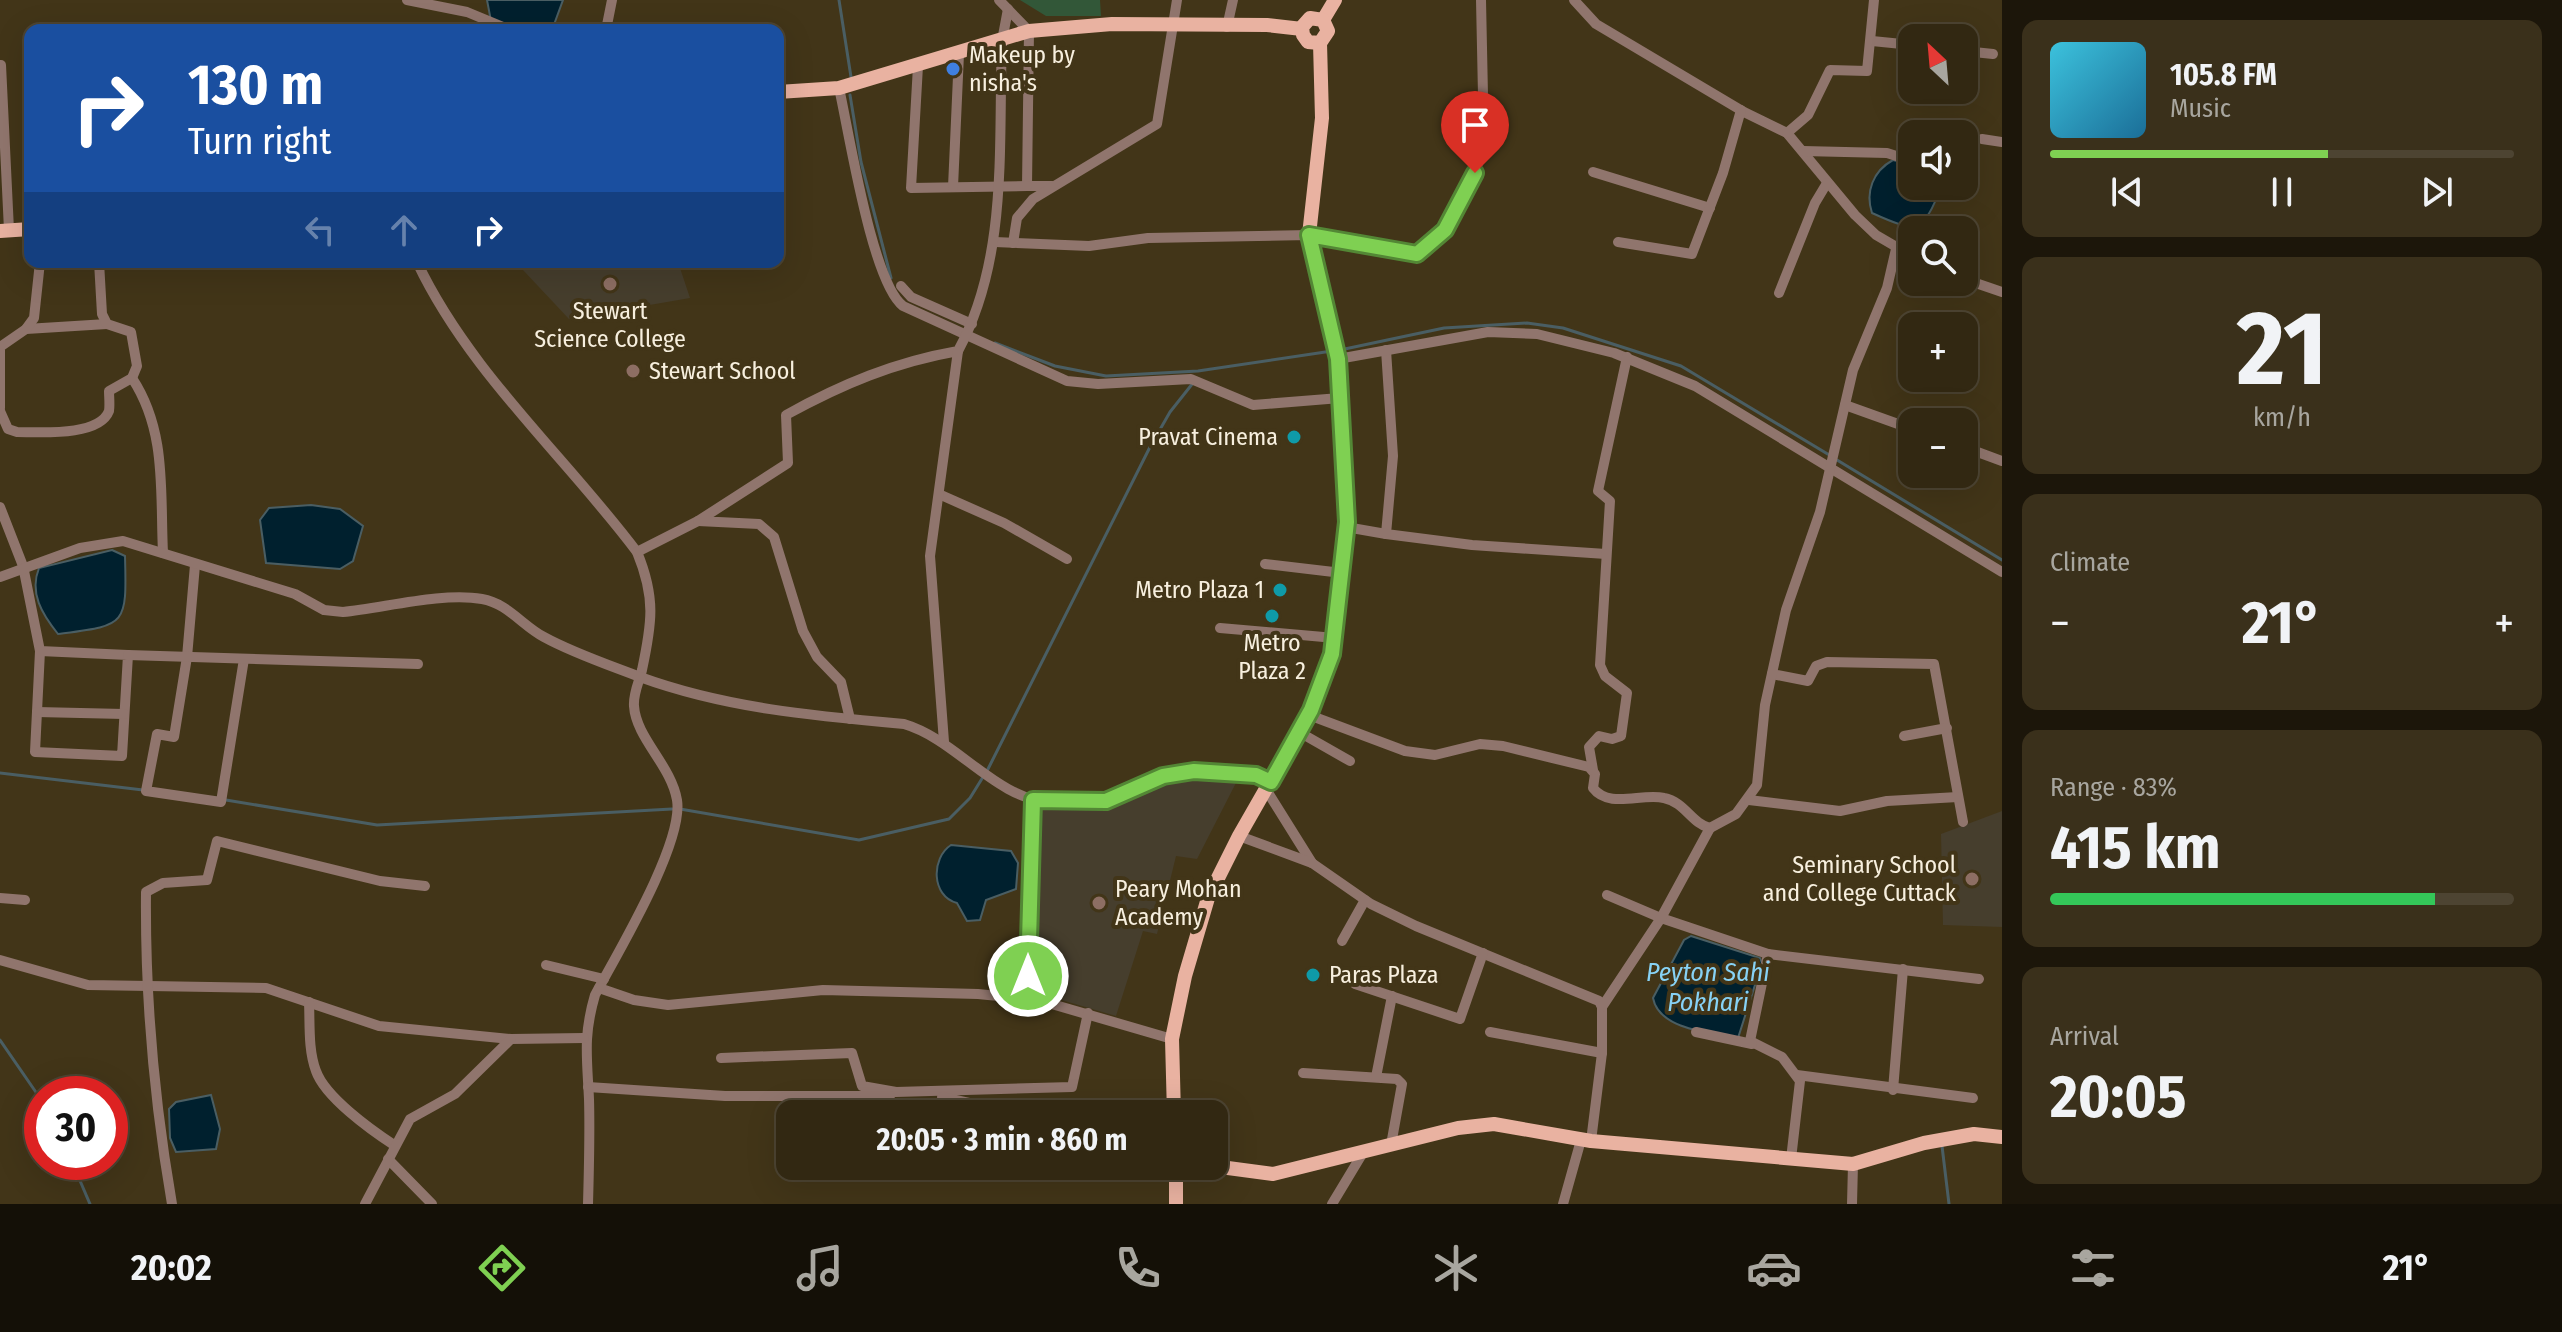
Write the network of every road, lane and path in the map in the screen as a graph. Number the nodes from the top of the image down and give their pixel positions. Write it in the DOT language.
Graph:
graph roads {
  1 [pos="407,0"];
  2 [pos="612,0"];
  3 [pos="999,0"];
  4 [pos="1177,0"];
  5 [pos="1233,0"];
  6 [pos="1335,0"];
  7 [pos="1481,0"];
  8 [pos="1574,0"];
  9 [pos="1874,0"];
  10 [pos="1008,9"];
  11 [pos="1323,20"];
  12 [pos="496,24"];
  13 [pos="607,24"];
  14 [pos="1175,26"];
  15 [pos="1227,27"];
  16 [pos="1302,29"];
  17 [pos="1029,31"];
  18 [pos="1002,41"];
  19 [pos="1872,41"];
  20 [pos="1320,43"];
  21 [pos="1898,44"];
  22 [pos="1978,52"];
  23 [pos="959,54"];
  24 [pos="1993,54"];
  25 [pos="1,65"];
  26 [pos="918,66"];
  27 [pos="839,88"];
  28 [pos="784,92"];
  29 [pos="1741,110"];
  30 [pos="1787,133"];
  31 [pos="1982,139"];
  32 [pos="2002,142"];
  33 [pos="1803,151"];
  34 [pos="1898,157"];
  35 [pos="1593,172"];
  36 [pos="1827,183"];
  37 [pos="997,186"];
  38 [pos="1027,186"];
  39 [pos="953,187"];
  40 [pos="1056,187"];
  41 [pos="1710,208"];
  42 [pos="5,231"];
  43 [pos="1309,235"];
  44 [pos="995,242"];
  45 [pos="1618,242"];
  46 [pos="1013,243"];
  47 [pos="1896,249"];
  48 [pos="39,268"];
  49 [pos="99,268"];
  50 [pos="420,268"];
  51 [pos="1978,284"];
  52 [pos="901,286"];
  53 [pos="2002,292"];
  54 [pos="1779,293"];
  55 [pos="107,324"];
  56 [pos="972,324"];
  57 [pos="26,329"];
  58 [pos="966,337"];
  59 [pos="1386,350"];
  60 [pos="958,351"];
  61 [pos="1337,356"];
  62 [pos="1627,357"];
  63 [pos="132,378"];
  64 [pos="1340,398"];
  65 [pos="1845,405"];
  66 [pos="0,410"];
  67 [pos="1898,424"];
  68 [pos="1978,452"];
  69 [pos="2002,461"];
  70 [pos="1831,466"];
  71 [pos="941,495"];
  72 [pos="0,507"];
  73 [pos="698,521"];
  74 [pos="1346,527"];
  75 [pos="1386,534"];
  76 [pos="637,552"];
  77 [pos="163,553"];
  78 [pos="1606,554"];
  79 [pos="1067,559"];
  80 [pos="1265,564"];
  81 [pos="195,565"];
  82 [pos="23,566"];
  83 [pos="2002,572"];
  84 [pos="1342,573"];
  85 [pos="0,577"];
  86 [pos="1220,628"];
  87 [pos="1335,638"];
  88 [pos="40,651"];
  89 [pos="128,655"];
  90 [pos="187,657"];
  91 [pos="244,659"];
  92 [pos="418,664"];
  93 [pos="1772,674"];
  94 [pos="640,677"];
  95 [pos="37,712"];
  96 [pos="124,714"];
  97 [pos="1309,715"];
  98 [pos="850,719"];
  99 [pos="1947,728"];
  100 [pos="1299,732"];
  101 [pos="1904,736"];
  102 [pos="944,742"];
  103 [pos="1350,761"];
  104 [pos="1593,770"];
  105 [pos="1269,786"];
  106 [pos="1958,797"];
  107 [pos="1033,800"];
  108 [pos="1749,800"];
  109 [pos="1963,822"];
  110 [pos="1710,828"];
  111 [pos="1239,836"];
  112 [pos="1312,863"];
  113 [pos="425,886"];
  114 [pos="1607,895"];
  115 [pos="0,898"];
  116 [pos="25,900"];
  117 [pos="1365,900"];
  118 [pos="1661,918"];
  119 [pos="1342,941"];
  120 [pos="1483,953"];
  121 [pos="1768,954"];
  122 [pos="0,960"];
  123 [pos="546,965"];
  124 [pos="1903,969"];
  125 [pos="1979,979"];
  126 [pos="145,983"];
  127 [pos="601,983"];
  128 [pos="1355,984"];
  129 [pos="1392,996"];
  130 [pos="1038,1000"];
  131 [pos="309,1002"];
  132 [pos="1602,1007"];
  133 [pos="1088,1013"];
  134 [pos="1490,1032"];
  135 [pos="1696,1032"];
  136 [pos="584,1038"];
  137 [pos="511,1039"];
  138 [pos="1172,1039"];
  139 [pos="1752,1044"];
  140 [pos="1602,1053"];
  141 [pos="721,1058"];
  142 [pos="1303,1073"];
  143 [pos="1797,1075"];
  144 [pos="1376,1077"];
  145 [pos="588,1087"];
  146 [pos="1893,1090"];
  147 [pos="1973,1098"];
  148 [pos="963,1100"];
  149 [pos="1174,1100"];
  150 [pos="2002,1137"];
  151 [pos="1586,1140"];
  152 [pos="394,1145"];
  153 [pos="1391,1145"];
  154 [pos="1364,1151"];
  155 [pos="388,1159"];
  156 [pos="1791,1159"];
  157 [pos="1853,1164"];
  158 [pos="1228,1168"];
  159 [pos="1176,1180"];
  160 [pos="172,1204"];
  161 [pos="365,1204"];
  162 [pos="432,1204"];
  163 [pos="588,1204"];
  164 [pos="1176,1204"];
  165 [pos="1332,1204"];
  166 [pos="1563,1204"];
  167 [pos="1852,1204"];
  1 -- 12 [label="street"];
  2 -- 13 [label="street"];
  3 -- 10 [label="street"];
  4 -- 14 [label="street"];
  5 -- 15 [label="street"];
  6 -- 11 [label="main road"];
  7 -- 43 [label="street"];
  8 -- 29 [label="street"];
  9 -- 19 [label="street"];
  10 -- 17 [label="street"];
  10 -- 18 [label="street"];
  11 -- 16 [label="main road"];
  11 -- 20 [label="main road"];
  14 -- 15 [label="main road"];
  14 -- 17 [label="main road"];
  14 -- 40 [label="street"];
  15 -- 16 [label="main road"];
  16 -- 20 [label="main road"];
  17 -- 18 [label="main road"];
  17 -- 38 [label="street"];
  18 -- 23 [label="main road"];
  18 -- 37 [label="street"];
  19 -- 21 [label="street"];
  19 -- 30 [label="street"];
  20 -- 43 [label="main road"];
  22 -- 24 [label="street"];
  23 -- 26 [label="main road"];
  23 -- 39 [label="street"];
  25 -- 42 [label="street"];
  26 -- 27 [label="main road"];
  26 -- 39 [label="street"];
  27 -- 28 [label="main road"];
  27 -- 58 [label="street"];
  29 -- 30 [label="street"];
  29 -- 41 [label="street"];
  30 -- 33 [label="street"];
  31 -- 32 [label="street"];
  33 -- 34 [label="street"];
  33 -- 36 [label="street"];
  35 -- 41 [label="street"];
  36 -- 47 [label="street"];
  36 -- 54 [label="street"];
  37 -- 38 [label="street"];
  37 -- 39 [label="street"];
  37 -- 44 [label="street"];
  38 -- 40 [label="street"];
  40 -- 46 [label="street"];
  41 -- 45 [label="street"];
  43 -- 46 [label="street"];
  43 -- 61 [label="main road"];
  44 -- 46 [label="street"];
  44 -- 56 [label="street"];
  47 -- 65 [label="street"];
  48 -- 57 [label="street"];
  49 -- 55 [label="street"];
  50 -- 76 [label="street"];
  51 -- 53 [label="street"];
  52 -- 56 [label="street"];
  55 -- 57 [label="street"];
  55 -- 63 [label="street"];
  56 -- 58 [label="street"];
  57 -- 66 [label="street"];
  58 -- 60 [label="street"];
  58 -- 64 [label="street"];
  59 -- 61 [label="street"];
  59 -- 62 [label="street"];
  59 -- 75 [label="street"];
  60 -- 71 [label="street"];
  60 -- 73 [label="street"];
  61 -- 64 [label="main road"];
  62 -- 70 [label="street"];
  62 -- 78 [label="street"];
  63 -- 66 [label="street"];
  63 -- 77 [label="street"];
  64 -- 74 [label="main road"];
  65 -- 67 [label="street"];
  65 -- 70 [label="street"];
  68 -- 69 [label="street"];
  70 -- 83 [label="street"];
  70 -- 93 [label="street"];
  71 -- 79 [label="street"];
  71 -- 102 [label="street"];
  72 -- 82 [label="street"];
  73 -- 76 [label="street"];
  73 -- 98 [label="street"];
  74 -- 75 [label="street"];
  74 -- 84 [label="main road"];
  75 -- 78 [label="street"];
  76 -- 94 [label="street"];
  77 -- 81 [label="street"];
  77 -- 82 [label="street"];
  78 -- 104 [label="street"];
  80 -- 84 [label="street"];
  81 -- 90 [label="street"];
  81 -- 94 [label="street"];
  82 -- 85 [label="street"];
  82 -- 88 [label="street"];
  84 -- 87 [label="main road"];
  86 -- 87 [label="street"];
  87 -- 97 [label="main road"];
  88 -- 89 [label="street"];
  88 -- 95 [label="street"];
  89 -- 90 [label="street"];
  89 -- 96 [label="street"];
  90 -- 91 [label="street"];
  90 -- 91 [label="street"];
  91 -- 92 [label="street"];
  93 -- 99 [label="street"];
  93 -- 108 [label="street"];
  94 -- 98 [label="street"];
  94 -- 127 [label="street"];
  95 -- 96 [label="street"];
  95 -- 96 [label="street"];
  97 -- 100 [label="main road"];
  97 -- 104 [label="street"];
  98 -- 102 [label="street"];
  99 -- 101 [label="street"];
  99 -- 106 [label="street"];
  100 -- 103 [label="street"];
  100 -- 105 [label="main road"];
  102 -- 107 [label="street"];
  104 -- 110 [label="street"];
  105 -- 107 [label="street"];
  105 -- 111 [label="main road"];
  105 -- 112 [label="street"];
  106 -- 108 [label="street"];
  106 -- 109 [label="street"];
  107 -- 130 [label="street"];
  108 -- 110 [label="street"];
  110 -- 118 [label="street"];
  111 -- 112 [label="street"];
  111 -- 138 [label="main road"];
  112 -- 117 [label="street"];
  113 -- 126 [label="street"];
  114 -- 118 [label="street"];
  115 -- 116 [label="street"];
  117 -- 119 [label="street"];
  117 -- 120 [label="street"];
  118 -- 121 [label="street"];
  118 -- 132 [label="street"];
  120 -- 129 [label="street"];
  120 -- 132 [label="street"];
  121 -- 124 [label="street"];
  121 -- 139 [label="street"];
  122 -- 126 [label="street"];
  123 -- 127 [label="street"];
  124 -- 125 [label="street"];
  124 -- 146 [label="street"];
  126 -- 131 [label="street"];
  126 -- 160 [label="street"];
  127 -- 130 [label="street"];
  127 -- 136 [label="street"];
  128 -- 129 [label="street"];
  129 -- 144 [label="street"];
  130 -- 133 [label="street"];
  131 -- 137 [label="street"];
  131 -- 152 [label="street"];
  132 -- 140 [label="street"];
  133 -- 138 [label="street"];
  133 -- 141 [label="street"];
  134 -- 140 [label="street"];
  135 -- 139 [label="street"];
  136 -- 137 [label="street"];
  136 -- 145 [label="street"];
  137 -- 152 [label="street"];
  138 -- 149 [label="main road"];
  139 -- 143 [label="street"];
  140 -- 151 [label="street"];
  142 -- 144 [label="street"];
  143 -- 146 [label="street"];
  143 -- 156 [label="street"];
  144 -- 153 [label="street"];
  145 -- 148 [label="street"];
  145 -- 163 [label="street"];
  146 -- 147 [label="street"];
  150 -- 157 [label="main road"];
  151 -- 153 [label="main road"];
  151 -- 156 [label="main road"];
  151 -- 166 [label="street"];
  152 -- 155 [label="street"];
  153 -- 154 [label="main road"];
  154 -- 158 [label="main road"];
  154 -- 165 [label="street"];
  155 -- 161 [label="street"];
  155 -- 162 [label="street"];
  156 -- 157 [label="main road"];
  157 -- 167 [label="street"];
  159 -- 164 [label="main road"];
}
